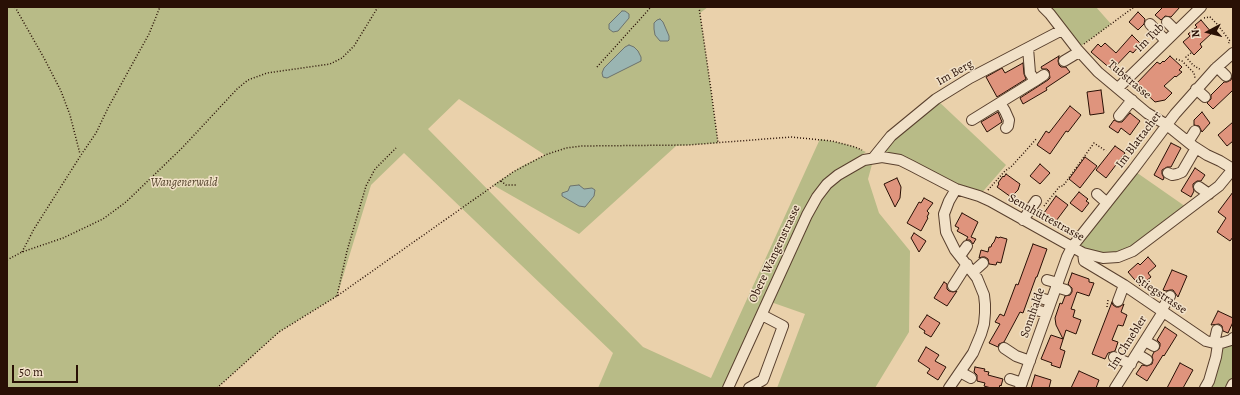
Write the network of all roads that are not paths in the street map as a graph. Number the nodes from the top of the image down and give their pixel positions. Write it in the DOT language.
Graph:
graph roads {
  1 [pos="1043,7"];
  2 [pos="1197,11"];
  3 [pos="1167,22"];
  4 [pos="1150,24"];
  5 [pos="1062,30"];
  6 [pos="1176,31"];
  7 [pos="1166,41"];
  8 [pos="1028,48"];
  9 [pos="1230,49"];
  10 [pos="1078,50"];
  11 [pos="1064,62"];
  12 [pos="1217,67"];
  13 [pos="1044,75"];
  14 [pos="1226,76"];
  15 [pos="1035,81"];
  16 [pos="1195,85"];
  17 [pos="1118,88"];
  18 [pos="1205,97"];
  19 [pos="1132,100"];
  20 [pos="1000,103"];
  21 [pos="1119,116"];
  22 [pos="972,120"];
  23 [pos="1167,125"];
  24 [pos="1006,128"];
  25 [pos="1195,131"];
  26 [pos="1182,141"];
  27 [pos="1196,148"];
  28 [pos="874,157"];
  29 [pos="1233,169"];
  30 [pos="1168,173"];
  31 [pos="1199,187"];
  32 [pos="956,189"];
  33 [pos="1097,194"];
  34 [pos="1209,194"];
  35 [pos="1107,203"];
  36 [pos="1039,205"];
  37 [pos="1023,220"];
  38 [pos="967,246"];
  39 [pos="1072,247"];
  40 [pos="1083,253"];
  41 [pos="960,256"];
  42 [pos="983,263"];
  43 [pos="970,268"];
  44 [pos="1047,280"];
  45 [pos="1127,285"];
  46 [pos="953,286"];
  47 [pos="1060,287"];
  48 [pos="1170,296"];
  49 [pos="1040,298"];
  50 [pos="1118,301"];
  51 [pos="1051,307"];
  52 [pos="1036,310"];
  53 [pos="1162,311"];
  54 [pos="762,314"];
  55 [pos="1217,330"];
  56 [pos="1233,338"];
  57 [pos="1145,341"];
  58 [pos="1216,344"];
  59 [pos="1154,346"];
  60 [pos="1004,348"];
  61 [pos="1137,354"];
  62 [pos="1114,357"];
  63 [pos="1147,360"];
  64 [pos="1030,361"];
  65 [pos="1131,364"];
  66 [pos="960,372"];
  67 [pos="971,378"];
  68 [pos="1010,379"];
  69 [pos="1233,384"];
  70 [pos="1021,385"];
  71 [pos="728,388"];
  72 [pos="749,388"];
  73 [pos="949,388"];
  74 [pos="1115,388"];
  75 [pos="1205,388"];
  76 [pos="1231,388"];
  1 -- 5 [label="street, Tubstrasse"];
  2 -- 6 [label="street, Im Tub"];
  3 -- 6 [label="street"];
  4 -- 7 [label="street"];
  5 -- 8 [label="street, Im Berg"];
  5 -- 10 [label="street, Tubstrasse"];
  6 -- 7 [label="street, Im Tub"];
  7 -- 17 [label="street, Im Tub"];
  8 -- 15 [label="street"];
  8 -- 28 [label="street, Im Berg"];
  9 -- 12 [label="street, Im Blattacher"];
  10 -- 11 [label="street"];
  10 -- 17 [label="street, Tubstrasse"];
  12 -- 14 [label="street"];
  12 -- 16 [label="street, Im Blattacher"];
  13 -- 15 [label="street"];
  15 -- 20 [label="street"];
  16 -- 18 [label="street"];
  16 -- 23 [label="street, Im Blattacher"];
  17 -- 19 [label="street, Tubstrasse"];
  19 -- 21 [label="street"];
  19 -- 23 [label="street, Tubstrasse"];
  20 -- 22 [label="street"];
  20 -- 24 [label="street"];
  23 -- 26 [label="street, Tubstrasse"];
  23 -- 35 [label="street, Im Blattacher"];
  25 -- 26 [label="street"];
  26 -- 27 [label="street, Tubstrasse"];
  27 -- 29 [label="street, Tubstrasse"];
  27 -- 30 [label="street"];
  28 -- 32 [label="street, Sennhüttestrasse"];
  28 -- 54 [label="street, Obere Wangenstrasse"];
  29 -- 34 [label="street, Sennhüttestrasse"];
  31 -- 34 [label="street"];
  32 -- 37 [label="street, Sennhüttestrasse"];
  32 -- 41 [label="street"];
  33 -- 35 [label="street"];
  34 -- 40 [label="street, Sennhüttestrasse"];
  35 -- 39 [label="street, Im Blattacher"];
  36 -- 37 [label="street"];
  37 -- 39 [label="street, Sennhüttestrasse"];
  38 -- 41 [label="street"];
  39 -- 40 [label="street, Sennhüttestrasse"];
  39 -- 47 [label="street, Sonnhalde"];
  40 -- 45 [label="street, Stiegstrasse"];
  41 -- 43 [label="street"];
  42 -- 43 [label="street"];
  43 -- 46 [label="street"];
  43 -- 66 [label="street"];
  44 -- 47 [label="street"];
  45 -- 50 [label="street"];
  45 -- 53 [label="street, Stiegstrasse"];
  47 -- 51 [label="street, Sonnhalde"];
  48 -- 53 [label="street, Im Chnebler"];
  49 -- 51 [label="street"];
  51 -- 52 [label="street"];
  51 -- 64 [label="street, Sonnhalde"];
  53 -- 57 [label="street, Im Chnebler"];
  53 -- 58 [label="street, Stiegstrasse"];
  54 -- 71 [label="street, Obere Wangenstrasse"];
  54 -- 72 [label="street"];
  55 -- 58 [label="street"];
  56 -- 58 [label="street"];
  57 -- 59 [label="street"];
  57 -- 61 [label="street, Im Chnebler"];
  58 -- 75 [label="street"];
  60 -- 64 [label="street"];
  61 -- 63 [label="street"];
  61 -- 65 [label="street, Im Chnebler"];
  62 -- 65 [label="street"];
  64 -- 70 [label="street, Sonnhalde"];
  65 -- 74 [label="street, Im Chnebler"];
  66 -- 67 [label="street"];
  66 -- 73 [label="street"];
  68 -- 70 [label="street"];
  69 -- 76 [label="street"];
}
